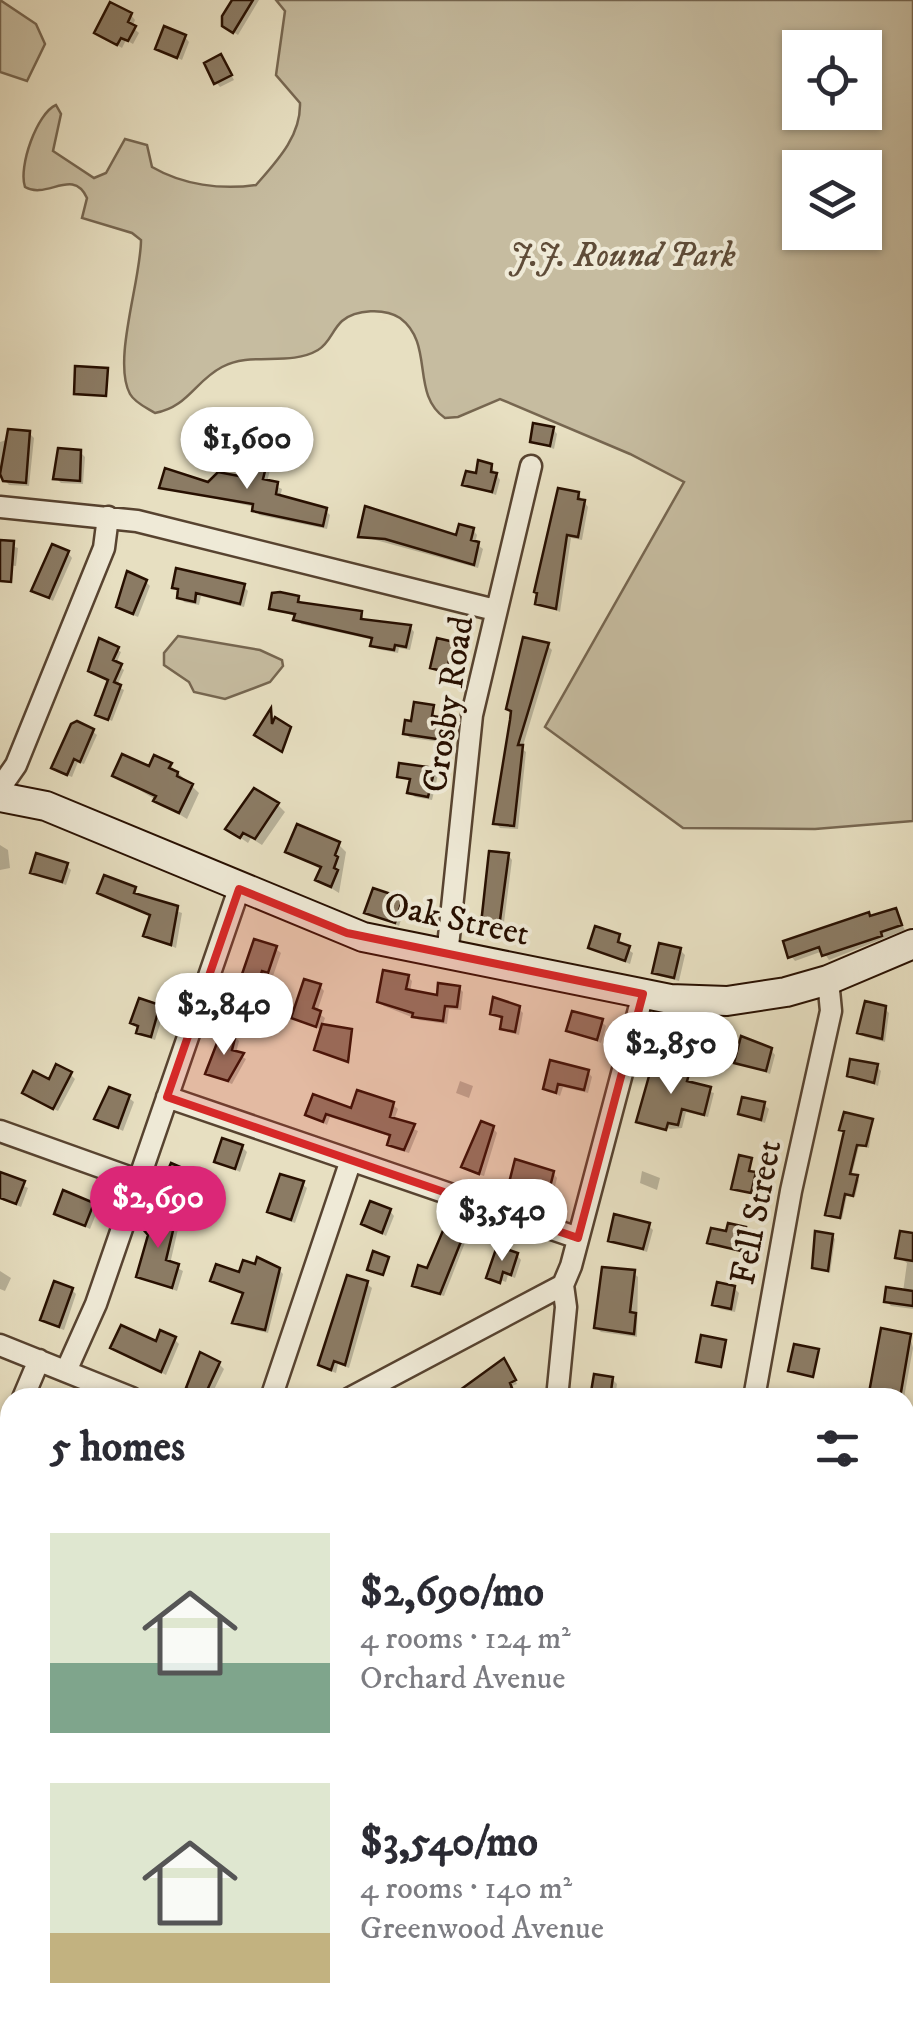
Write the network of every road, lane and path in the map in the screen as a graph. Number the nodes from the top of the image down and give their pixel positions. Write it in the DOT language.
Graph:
graph roads {
  1 [pos="531,466"];
  2 [pos="0,508"];
  3 [pos="108,517"];
  4 [pos="495,610"];
  5 [pos="0,788"];
  6 [pos="0,797"];
  7 [pos="240,889"];
  8 [pos="913,944"];
  9 [pos="447,956"];
  10 [pos="828,980"];
  11 [pos="643,994"];
  12 [pos="167,1096"];
  13 [pos="0,1131"];
  14 [pos="351,1160"];
  15 [pos="136,1180"];
  16 [pos="578,1238"];
  17 [pos="562,1284"];
  18 [pos="0,1345"];
  19 [pos="39,1360"];
  20 [pos="66,1372"];
  21 [pos="27,1388"];
  22 [pos="107,1388"];
  23 [pos="274,1388"];
  24 [pos="369,1388"];
  25 [pos="558,1388"];
  26 [pos="756,1388"];
  1 -- 4 [label="street, Crosby Road"];
  2 -- 3 [label="street"];
  3 -- 4 [label="street"];
  3 -- 5 [label="street"];
  4 -- 9 [label="street, Crosby Road"];
  6 -- 7 [label="street, Oak Street"];
  7 -- 9 [label="street, Oak Street"];
  7 -- 12 [label="street"];
  8 -- 10 [label="street, Oak Street"];
  9 -- 11 [label="street, Oak Street"];
  10 -- 11 [label="street, Oak Street"];
  10 -- 26 [label="street, Fell Street"];
  11 -- 16 [label="street"];
  12 -- 14 [label="street"];
  12 -- 15 [label="street"];
  13 -- 15 [label="street"];
  14 -- 16 [label="street"];
  14 -- 23 [label="street"];
  15 -- 20 [label="street"];
  16 -- 17 [label="street"];
  17 -- 24 [label="street"];
  17 -- 25 [label="street"];
  18 -- 19 [label="street"];
  19 -- 20 [label="street"];
  19 -- 21 [label="street"];
  20 -- 22 [label="street"];
}
